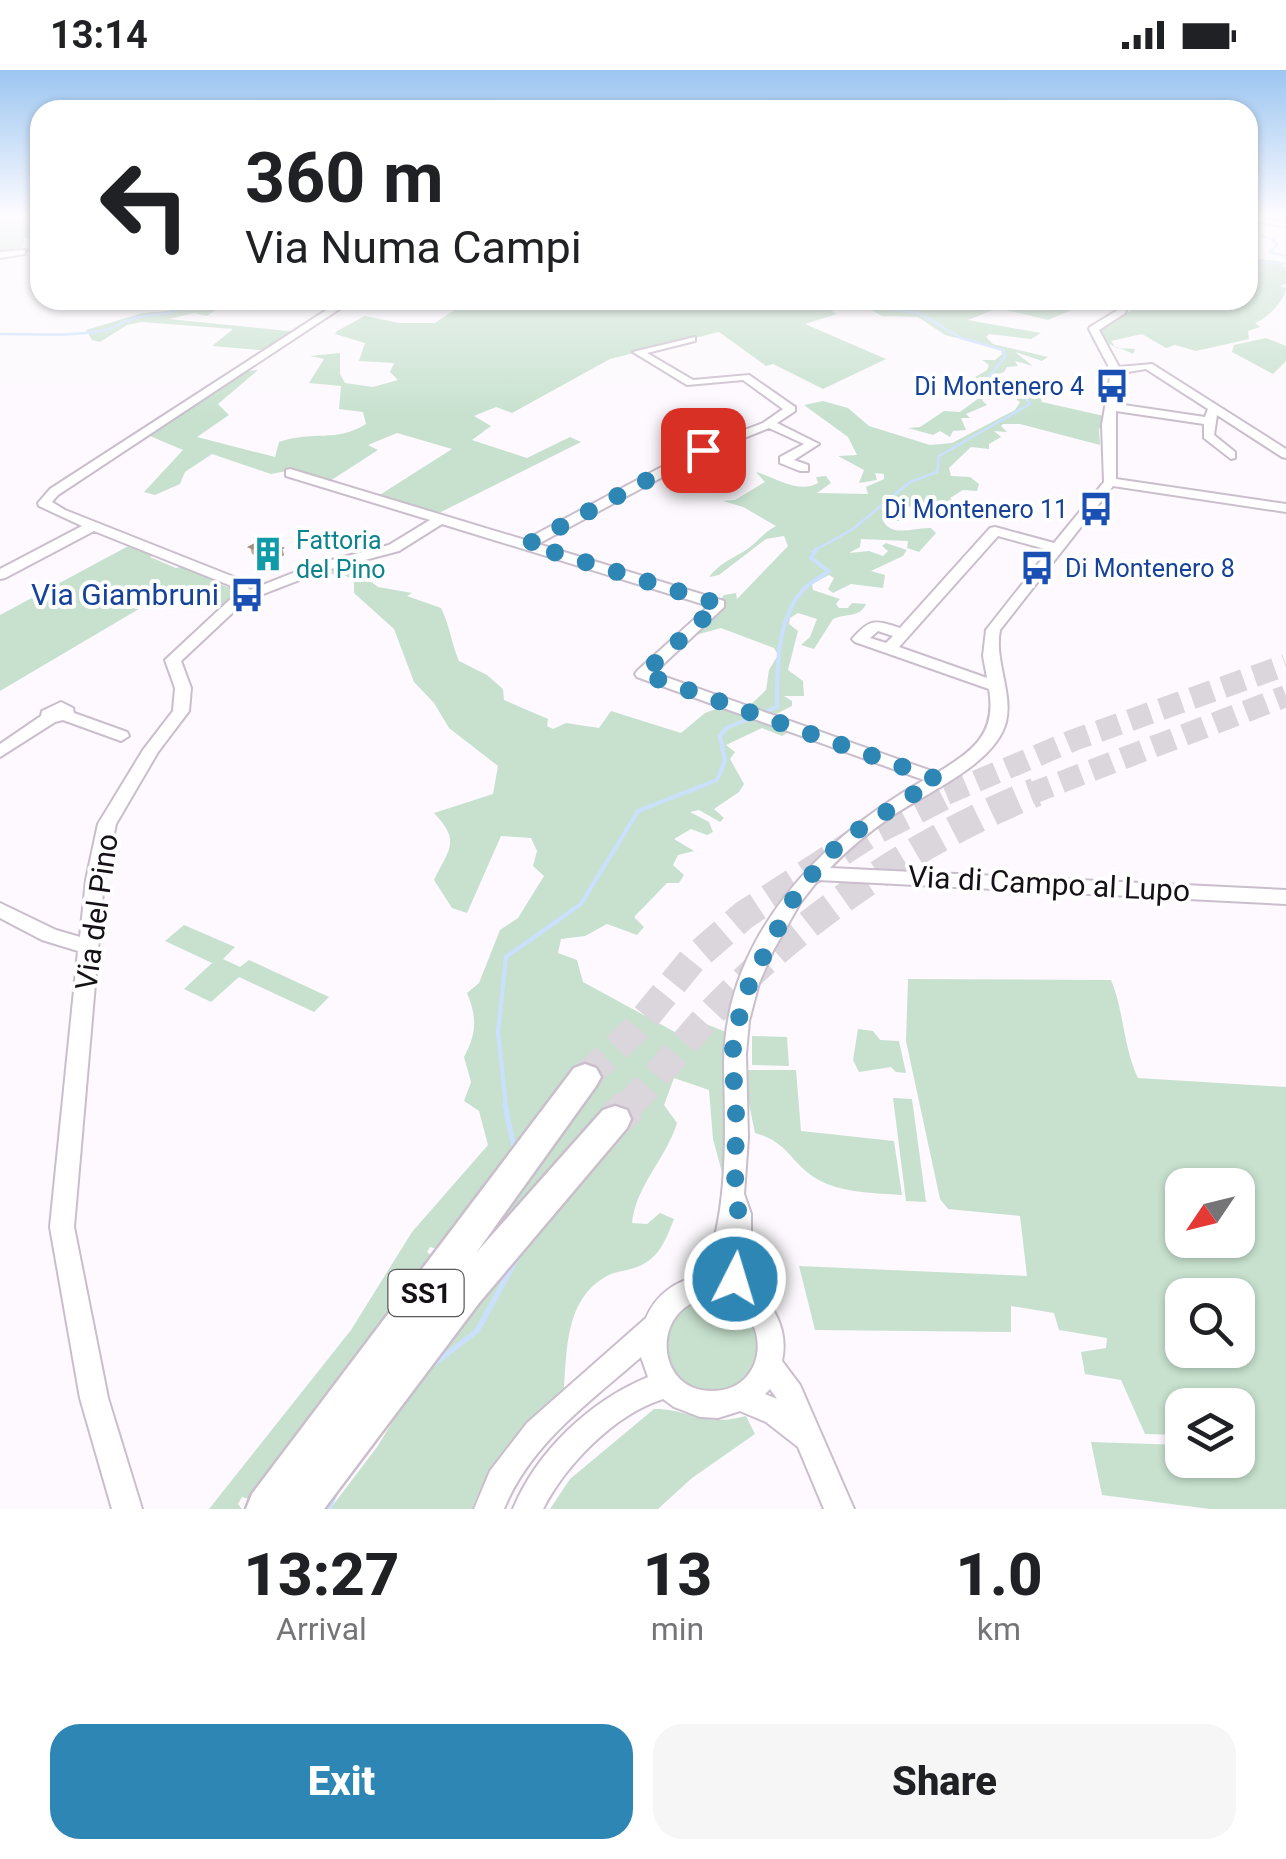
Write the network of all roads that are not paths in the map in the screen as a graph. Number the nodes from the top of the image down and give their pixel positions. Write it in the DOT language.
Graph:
graph roads {
  1 [pos="333,310"];
  2 [pos="1122,310"];
  3 [pos="691,339"];
  4 [pos="726,364"];
  5 [pos="1116,370"];
  6 [pos="745,377"];
  7 [pos="1111,407"];
  8 [pos="1211,414"];
  9 [pos="769,424"];
  10 [pos="1286,454"];
  11 [pos="1231,455"];
  12 [pos="804,468"];
  13 [pos="290,473"];
  14 [pos="1110,482"];
  15 [pos="1286,508"];
  16 [pos="441,519"];
  17 [pos="94,526"];
  18 [pos="528,544"];
  19 [pos="1059,549"];
  20 [pos="0,575"];
  21 [pos="244,597"];
  22 [pos="903,634"];
  23 [pos="889,649"];
  24 [pos="996,686"];
  25 [pos="121,736"];
  26 [pos="0,752"];
  27 [pos="937,779"];
  28 [pos="812,873"];
  29 [pos="1286,897"];
  30 [pos="0,910"];
  31 [pos="90,947"];
  32 [pos="585,1076"];
  33 [pos="615,1119"];
  34 [pos="735,1198"];
  35 [pos="708,1287"];
  36 [pos="741,1295"];
  37 [pos="654,1327"];
  38 [pos="770,1368"];
  39 [pos="668,1384"];
  40 [pos="741,1398"];
  41 [pos="811,1449"];
  42 [pos="329,1468"];
  43 [pos="126,1509"];
  44 [pos="267,1509"];
  45 [pos="298,1509"];
  46 [pos="308,1509"];
  47 [pos="489,1509"];
  48 [pos="528,1509"];
  49 [pos="839,1509"];
  1 -- 17 [label="street"];
  2 -- 5 [label="street"];
  3 -- 6 [label="street"];
  4 -- 6 [label="street"];
  5 -- 7 [label="street"];
  5 -- 8 [label="street"];
  6 -- 9 [label="street"];
  7 -- 8 [label="street"];
  7 -- 14 [label="street"];
  8 -- 10 [label="street"];
  8 -- 11 [label="street"];
  9 -- 12 [label="street"];
  9 -- 18 [label="street"];
  13 -- 16 [label="street"];
  14 -- 15 [label="street"];
  14 -- 19 [label="street"];
  16 -- 18 [label="street"];
  16 -- 21 [label="street"];
  17 -- 20 [label="street"];
  17 -- 21 [label="street"];
  18 -- 27 [label="street"];
  19 -- 22 [label="street"];
  19 -- 24 [label="street"];
  21 -- 31 [label="street, Via del Pino"];
  22 -- 23 [label="street"];
  22 -- 23 [label="street"];
  23 -- 24 [label="street"];
  24 -- 27 [label="street"];
  25 -- 26 [label="street"];
  27 -- 28 [label="street"];
  28 -- 29 [label="street, Via di Campo al Lupo"];
  28 -- 34 [label="street"];
  30 -- 31 [label="street"];
  31 -- 43 [label="street, Via del Pino"];
  32 -- 44 [label="highway, SS1"];
  33 -- 42 [label="highway, SS1"];
  34 -- 35 [label="street"];
  34 -- 36 [label="street"];
  35 -- 36 [label="street"];
  35 -- 37 [label="street"];
  36 -- 38 [label="street"];
  37 -- 39 [label="street"];
  37 -- 47 [label="street"];
  38 -- 40 [label="street"];
  38 -- 41 [label="street"];
  39 -- 40 [label="street"];
  39 -- 48 [label="street"];
  40 -- 41 [label="street"];
  41 -- 49 [label="street"];
  42 -- 45 [label="highway, SS1"];
  42 -- 46 [label="highway"];
}
